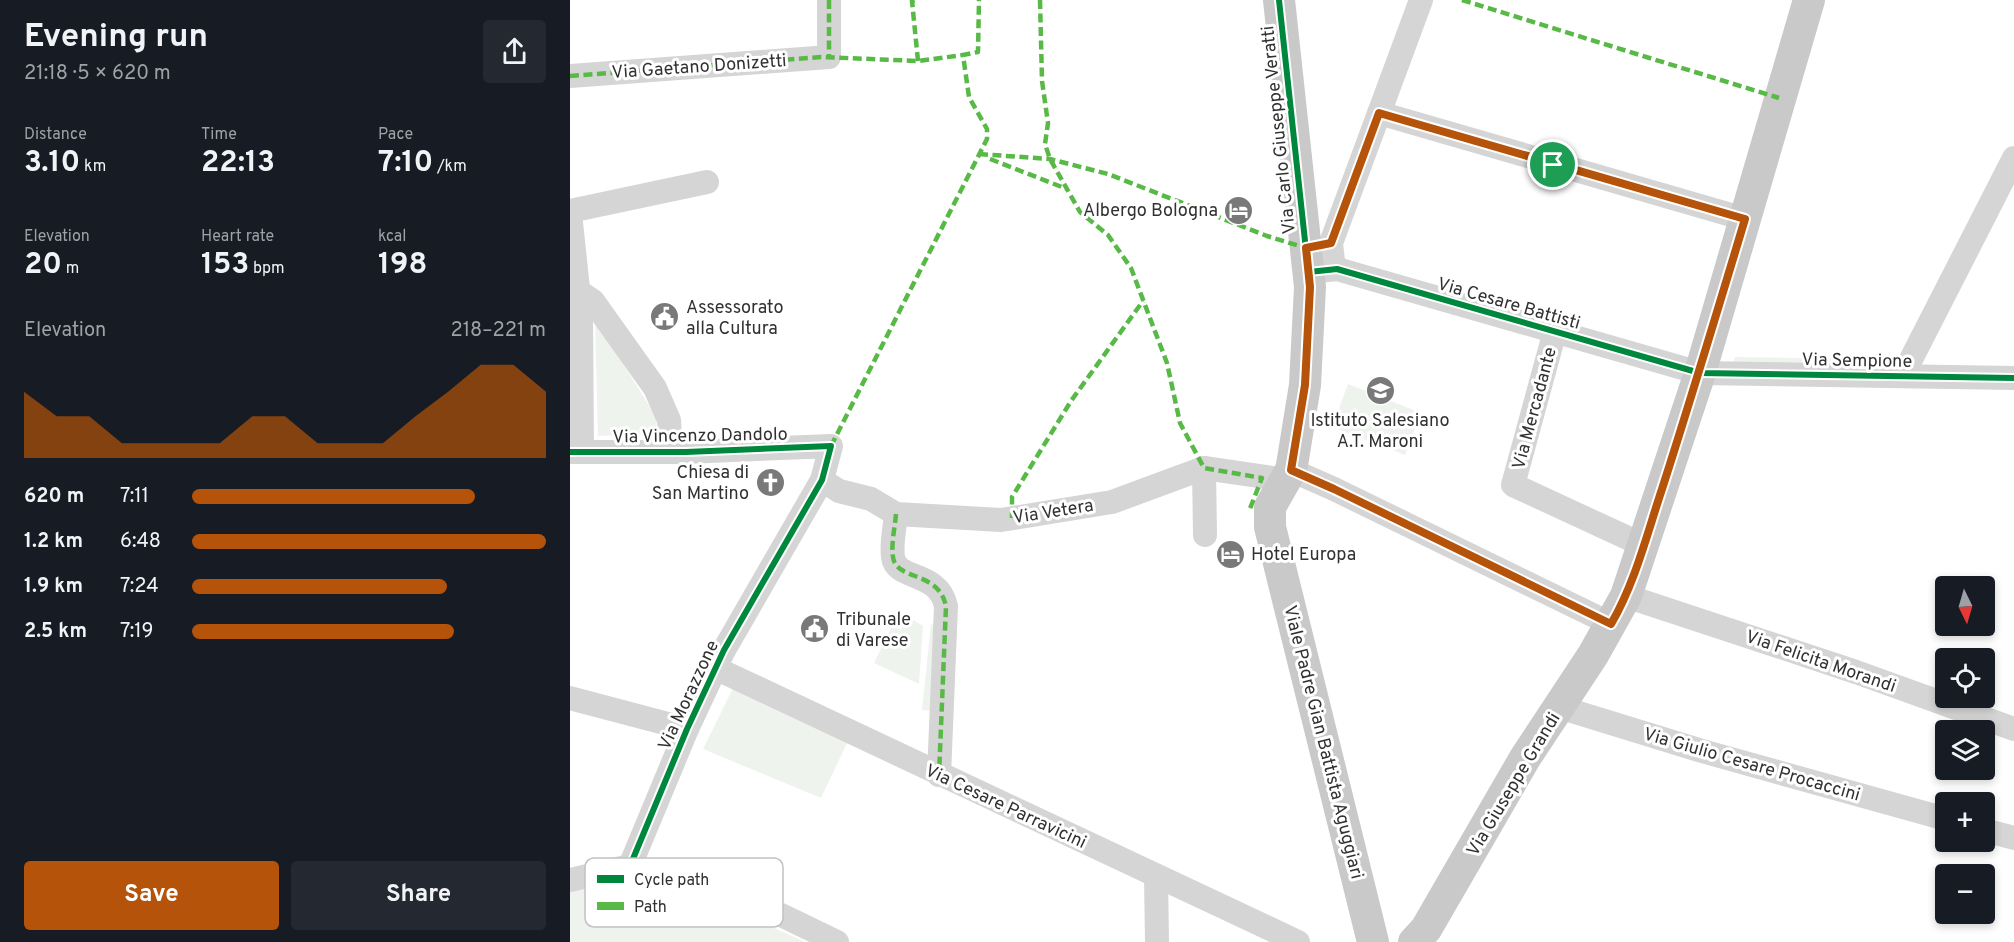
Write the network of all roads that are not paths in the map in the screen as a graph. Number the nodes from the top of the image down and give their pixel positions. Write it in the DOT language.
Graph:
graph roads {
  1 [pos="829,0"];
  2 [pos="1279,0"];
  3 [pos="1421,0"];
  4 [pos="1809,0"];
  5 [pos="570,76"];
  6 [pos="1379,113"];
  7 [pos="2014,158"];
  8 [pos="706,182"];
  9 [pos="570,212"];
  10 [pos="1745,219"];
  11 [pos="1321,258"];
  12 [pos="578,291"];
  13 [pos="1555,331"];
  14 [pos="1700,373"];
  15 [pos="1903,375"];
  16 [pos="2014,378"];
  17 [pos="831,446"];
  18 [pos="671,451"];
  19 [pos="576,452"];
  20 [pos="1204,468"];
  21 [pos="1288,476"];
  22 [pos="822,480"];
  23 [pos="896,514"];
  24 [pos="1205,535"];
  25 [pos="1643,545"];
  26 [pos="1626,597"];
  27 [pos="1611,624"];
  28 [pos="715,668"];
  29 [pos="570,698"];
  30 [pos="1559,707"];
  31 [pos="687,729"];
  32 [pos="2014,729"];
  33 [pos="939,775"];
  34 [pos="1935,816"];
  35 [pos="1995,833"];
  36 [pos="2014,838"];
  37 [pos="633,858"];
  38 [pos="585,876"];
  39 [pos="1156,876"];
  40 [pos="570,880"];
  41 [pos="783,916"];
  42 [pos="837,942"];
  43 [pos="1157,942"];
  44 [pos="1298,942"];
  45 [pos="1373,942"];
  46 [pos="1414,942"];
  1 -- 5 [label="street, Via Gaetano Donizetti"];
  2 -- 11 [label="main road, Via Carlo Giuseppe Veratti"];
  3 -- 6 [label="street"];
  4 -- 10 [label="main road, Via Giuseppe Grandi"];
  6 -- 10 [label="street"];
  6 -- 11 [label="street"];
  7 -- 15 [label="street"];
  8 -- 9 [label="street"];
  9 -- 12 [label="street"];
  10 -- 14 [label="main road, Via Giuseppe Grandi"];
  11 -- 13 [label="street, Via Cesare Battisti"];
  11 -- 21 [label="main road, Via Carlo Giuseppe Veratti"];
  12 -- 18 [label="street"];
  12 -- 19 [label="street"];
  13 -- 14 [label="street, Via Cesare Battisti"];
  13 -- 25 [label="street, Via Mercadante"];
  14 -- 15 [label="street, Via Sempione"];
  14 -- 25 [label="main road, Via Giuseppe Grandi"];
  15 -- 16 [label="street, Via Sempione"];
  17 -- 18 [label="street, Via Vincenzo Dandolo"];
  17 -- 22 [label="street, Via Morazzone"];
  18 -- 19 [label="street, Via Vincenzo Dandolo"];
  20 -- 21 [label="street"];
  20 -- 23 [label="street, Via Vetera"];
  20 -- 24 [label="street"];
  21 -- 27 [label="street"];
  21 -- 45 [label="main road, Viale Padre Gian Battista Aguggiari"];
  22 -- 23 [label="street"];
  22 -- 28 [label="street, Via Morazzone"];
  23 -- 33 [label="street"];
  25 -- 26 [label="main road, Via Giuseppe Grandi"];
  26 -- 27 [label="main road, Via Giuseppe Grandi"];
  26 -- 32 [label="street, Via Felicita Morandi"];
  27 -- 30 [label="main road, Via Giuseppe Grandi"];
  28 -- 31 [label="street, Via Morazzone"];
  28 -- 33 [label="street, Via Cesare Parravicini"];
  29 -- 31 [label="street"];
  30 -- 34 [label="street, Via Giulio Cesare Procaccini"];
  30 -- 46 [label="main road, Via Giuseppe Grandi"];
  31 -- 37 [label="street, Via Morazzone"];
  33 -- 39 [label="street, Via Cesare Parravicini"];
  35 -- 36 [label="street"];
  38 -- 40 [label="street"];
  39 -- 43 [label="street"];
  39 -- 44 [label="street, Via Cesare Parravicini"];
  41 -- 42 [label="street"];
}
